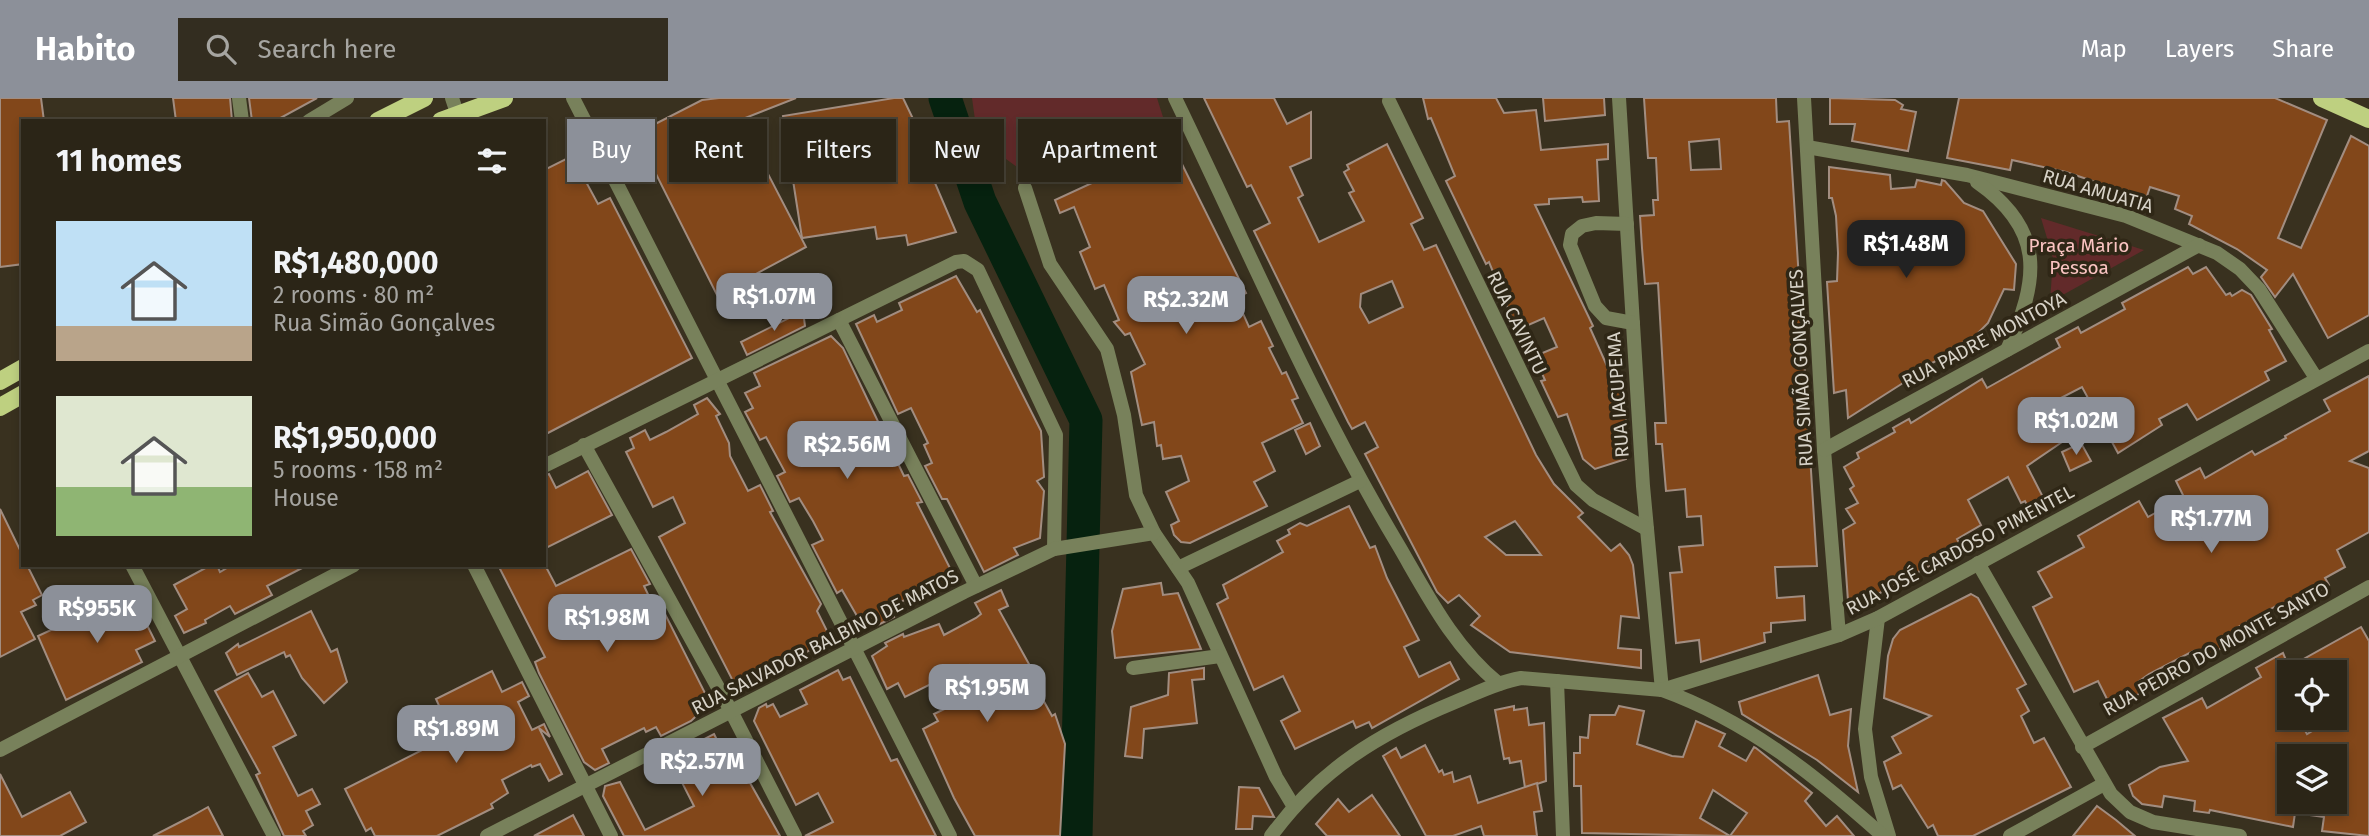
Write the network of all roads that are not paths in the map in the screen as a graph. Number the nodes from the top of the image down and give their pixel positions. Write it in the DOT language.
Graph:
graph roads {
  1 [pos="239,98"];
  2 [pos="348,98"];
  3 [pos="425,98"];
  4 [pos="504,98"];
  5 [pos="573,98"];
  6 [pos="1175,98"];
  7 [pos="1619,98"];
  8 [pos="1804,98"];
  9 [pos="2322,98"];
  10 [pos="1389,101"];
  11 [pos="450,110"];
  12 [pos="242,119"];
  13 [pos="312,119"];
  14 [pos="382,119"];
  15 [pos="2369,119"];
  16 [pos="1807,148"];
  17 [pos="1967,175"];
  18 [pos="1025,188"];
  19 [pos="1627,224"];
  20 [pos="2199,245"];
  21 [pos="839,320"];
  22 [pos="1633,323"];
  23 [pos="2007,350"];
  24 [pos="2369,351"];
  25 [pos="21,369"];
  26 [pos="2316,378"];
  27 [pos="719,379"];
  28 [pos="0,381"];
  29 [pos="21,395"];
  30 [pos="0,407"];
  31 [pos="584,445"];
  32 [pos="1824,450"];
  33 [pos="546,465"];
  34 [pos="1360,481"];
  35 [pos="1647,529"];
  36 [pos="1154,533"];
  37 [pos="1061,548"];
  38 [pos="1978,563"];
  39 [pos="133,567"];
  40 [pos="350,567"];
  41 [pos="475,567"];
  42 [pos="1178,568"];
  43 [pos="976,586"];
  44 [pos="2369,586"];
  45 [pos="1878,618"];
  46 [pos="1839,635"];
  47 [pos="854,648"];
  48 [pos="179,655"];
  49 [pos="1220,656"];
  50 [pos="1133,668"];
  51 [pos="1557,681"];
  52 [pos="1499,684"];
  53 [pos="1662,690"];
  54 [pos="731,711"];
  55 [pos="2082,747"];
  56 [pos="0,750"];
  57 [pos="2104,784"];
  58 [pos="585,786"];
  59 [pos="1294,807"];
  60 [pos="274,836"];
  61 [pos="487,836"];
  62 [pos="611,836"];
  63 [pos="795,836"];
  64 [pos="950,836"];
  65 [pos="1271,836"];
  66 [pos="1563,836"];
  67 [pos="1883,836"];
  68 [pos="1889,836"];
  69 [pos="2010,836"];
  70 [pos="2240,836"];
  1 -- 12 [label="street"];
  2 -- 13 [label="street"];
  3 -- 14 [label="main road"];
  4 -- 11 [label="main road"];
  5 -- 27 [label="street"];
  6 -- 34 [label="street"];
  7 -- 19 [label="street, RUA IACUPEMA"];
  8 -- 16 [label="street, RUA SIMÃO GONÇALVES"];
  9 -- 15 [label="main road"];
  10 -- 35 [label="street, RUA CAVINTU"];
  16 -- 17 [label="street, RUA AMUATIA"];
  16 -- 32 [label="street, RUA SIMÃO GONÇALVES"];
  17 -- 20 [label="street, RUA AMUATIA"];
  17 -- 23 [label="street"];
  18 -- 36 [label="street"];
  19 -- 22 [label="street, RUA IACUPEMA"];
  19 -- 22 [label="street"];
  20 -- 23 [label="street, RUA PADRE MONTOYA"];
  20 -- 26 [label="street, RUA AMUATIA"];
  21 -- 27 [label="street"];
  21 -- 37 [label="street"];
  21 -- 43 [label="street"];
  22 -- 35 [label="street, RUA IACUPEMA"];
  23 -- 32 [label="street, RUA PADRE MONTOYA"];
  24 -- 26 [label="street, RUA JOSÉ CARDOSO PIMENTEL"];
  25 -- 28 [label="main road"];
  26 -- 38 [label="street, RUA JOSÉ CARDOSO PIMENTEL"];
  27 -- 31 [label="street"];
  27 -- 47 [label="street"];
  29 -- 30 [label="main road"];
  31 -- 33 [label="street"];
  31 -- 54 [label="street"];
  32 -- 46 [label="street, RUA SIMÃO GONÇALVES"];
  34 -- 42 [label="street"];
  34 -- 52 [label="street"];
  35 -- 53 [label="street, RUA IACUPEMA"];
  36 -- 37 [label="street, RUA SALVADOR BALBINO DE MATOS"];
  36 -- 42 [label="street"];
  37 -- 43 [label="street, RUA SALVADOR BALBINO DE MATOS"];
  38 -- 45 [label="street, RUA JOSÉ CARDOSO PIMENTEL"];
  38 -- 55 [label="street"];
  39 -- 48 [label="street"];
  40 -- 48 [label="street"];
  41 -- 58 [label="street"];
  42 -- 49 [label="street"];
  43 -- 47 [label="street, RUA SALVADOR BALBINO DE MATOS"];
  44 -- 55 [label="street, RUA PEDRO DO MONTE SANTO"];
  45 -- 46 [label="street, RUA JOSÉ CARDOSO PIMENTEL"];
  45 -- 68 [label="street"];
  46 -- 53 [label="street, RUA JOSÉ CARDOSO PIMENTEL"];
  47 -- 54 [label="street, RUA SALVADOR BALBINO DE MATOS"];
  47 -- 64 [label="street"];
  48 -- 56 [label="street"];
  48 -- 60 [label="street"];
  49 -- 50 [label="street"];
  49 -- 59 [label="street"];
  51 -- 52 [label="street, RUA JOSÉ CARDOSO PIMENTEL"];
  51 -- 53 [label="street, RUA JOSÉ CARDOSO PIMENTEL"];
  51 -- 66 [label="street"];
  52 -- 59 [label="street, RUA JOSÉ CARDOSO PIMENTEL"];
  53 -- 67 [label="street"];
  54 -- 58 [label="street, RUA SALVADOR BALBINO DE MATOS"];
  54 -- 63 [label="street"];
  55 -- 57 [label="street"];
  57 -- 69 [label="street"];
  57 -- 70 [label="street"];
  58 -- 61 [label="street, RUA SALVADOR BALBINO DE MATOS"];
  58 -- 62 [label="street"];
  59 -- 65 [label="street, RUA JOSÉ CARDOSO PIMENTEL"];
}
